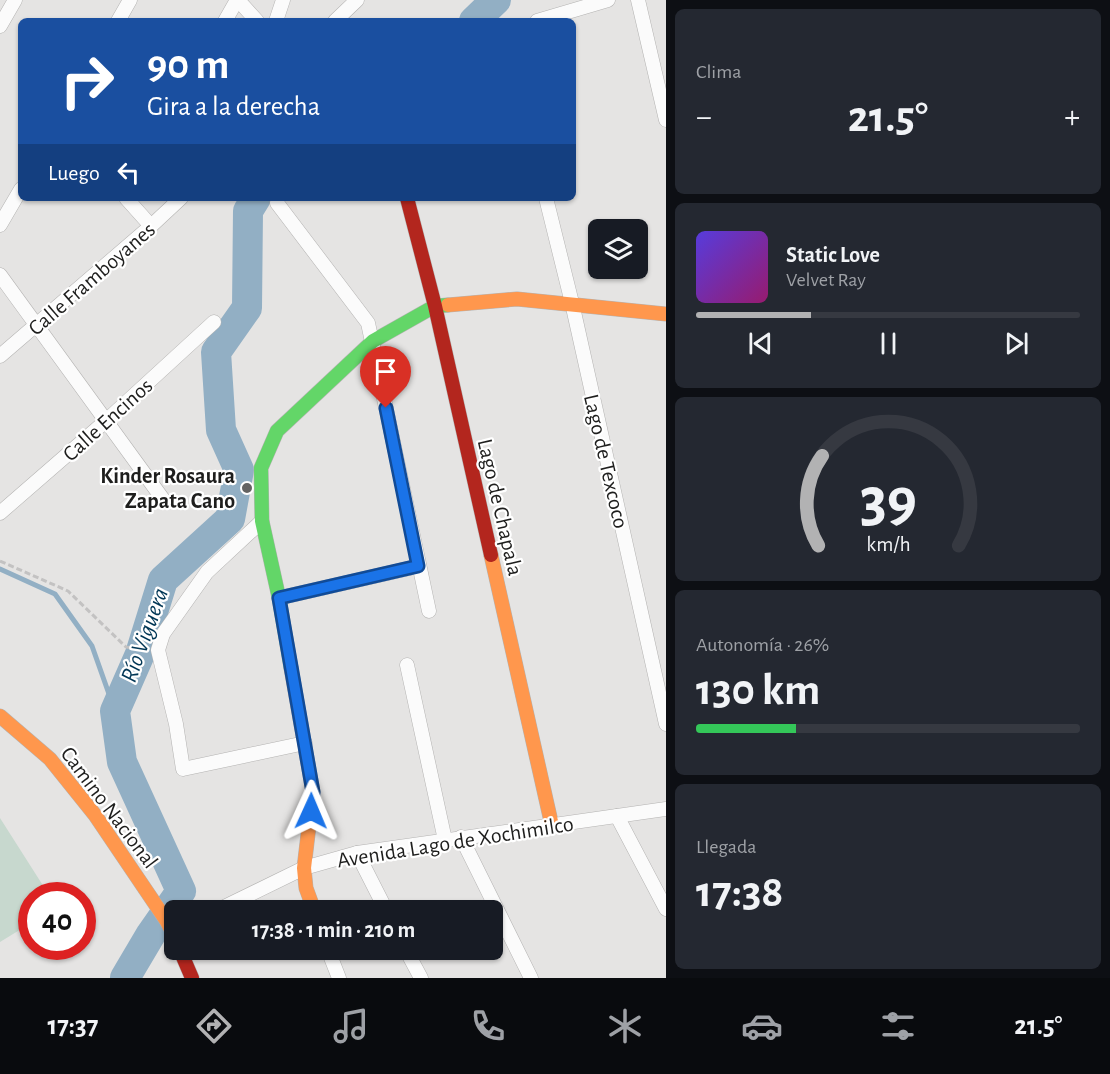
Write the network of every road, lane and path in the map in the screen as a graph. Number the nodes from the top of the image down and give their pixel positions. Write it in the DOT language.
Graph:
graph roads {
  1 [pos="15,0"];
  2 [pos="130,0"];
  3 [pos="237,0"];
  4 [pos="283,0"];
  5 [pos="357,0"];
  6 [pos="608,0"];
  7 [pos="638,0"];
  8 [pos="120,18"];
  9 [pos="227,18"];
  10 [pos="254,18"];
  11 [pos="277,18"];
  12 [pos="338,18"];
  13 [pos="547,18"];
  14 [pos="0,26"];
  15 [pos="666,120"];
  16 [pos="18,194"];
  17 [pos="129,201"];
  18 [pos="178,201"];
  19 [pos="408,201"];
  20 [pos="547,201"];
  21 [pos="277,202"];
  22 [pos="0,225"];
  23 [pos="152,226"];
  24 [pos="0,275"];
  25 [pos="572,303"];
  26 [pos="435,306"];
  27 [pos="666,314"];
  28 [pos="213,322"];
  29 [pos="36,326"];
  30 [pos="373,341"];
  31 [pos="0,356"];
  32 [pos="107,420"];
  33 [pos="165,502"];
  34 [pos="0,513"];
  35 [pos="262,521"];
  36 [pos="0,561"];
  37 [pos="418,566"];
  38 [pos="279,598"];
  39 [pos="429,611"];
  40 [pos="158,651"];
  41 [pos="407,665"];
  42 [pos="0,716"];
  43 [pos="666,724"];
  44 [pos="305,743"];
  45 [pos="666,809"];
  46 [pos="617,816"];
  47 [pos="552,826"];
  48 [pos="461,837"];
  49 [pos="444,840"];
  50 [pos="357,853"];
  51 [pos="304,868"];
  52 [pos="238,900"];
  53 [pos="310,900"];
  54 [pos="381,900"];
  55 [pos="666,909"];
  56 [pos="164,917"];
  57 [pos="184,960"];
  58 [pos="332,960"];
  59 [pos="411,960"];
  60 [pos="192,978"];
  61 [pos="339,978"];
  62 [pos="421,978"];
  63 [pos="531,978"];
  1 -- 14 [label="street"];
  2 -- 8 [label="street"];
  3 -- 9 [label="street"];
  3 -- 10 [label="street"];
  4 -- 11 [label="street"];
  5 -- 12 [label="street"];
  6 -- 13 [label="street"];
  7 -- 15 [label="street"];
  16 -- 22 [label="street"];
  17 -- 23 [label="street"];
  18 -- 23 [label="street, Calle Framboyanes"];
  19 -- 26 [label="street, Lago de Chapala"];
  20 -- 25 [label="street, Lago de Texcoco"];
  21 -- 30 [label="street"];
  23 -- 29 [label="street, Calle Framboyanes"];
  24 -- 29 [label="street"];
  25 -- 26 [label="street"];
  25 -- 27 [label="street"];
  25 -- 43 [label="street, Lago de Texcoco"];
  26 -- 30 [label="street"];
  26 -- 47 [label="street, Lago de Chapala"];
  28 -- 32 [label="street, Calle Encinos"];
  29 -- 31 [label="street, Calle Framboyanes"];
  29 -- 32 [label="street"];
  30 -- 35 [label="street"];
  30 -- 37 [label="street"];
  32 -- 33 [label="street"];
  32 -- 34 [label="street, Calle Encinos"];
  35 -- 38 [label="street"];
  35 -- 40 [label="street"];
  36 -- 40 [label="path"];
  37 -- 38 [label="street"];
  37 -- 39 [label="street"];
  38 -- 44 [label="street"];
  40 -- 44 [label="street"];
  41 -- 49 [label="street"];
  42 -- 56 [label="street, Camino Nacional"];
  44 -- 51 [label="street"];
  45 -- 46 [label="street, Avenida Lago de Xochimilco"];
  46 -- 47 [label="street, Avenida Lago de Xochimilco"];
  46 -- 55 [label="street"];
  47 -- 48 [label="street, Avenida Lago de Xochimilco"];
  48 -- 49 [label="street, Avenida Lago de Xochimilco"];
  48 -- 63 [label="street"];
  49 -- 50 [label="street, Avenida Lago de Xochimilco"];
  50 -- 51 [label="street, Avenida Lago de Xochimilco"];
  50 -- 54 [label="street"];
  51 -- 52 [label="street, Avenida Lago de Xochimilco"];
  51 -- 53 [label="street"];
  57 -- 60 [label="street"];
  58 -- 61 [label="street"];
  59 -- 62 [label="street"];
}
